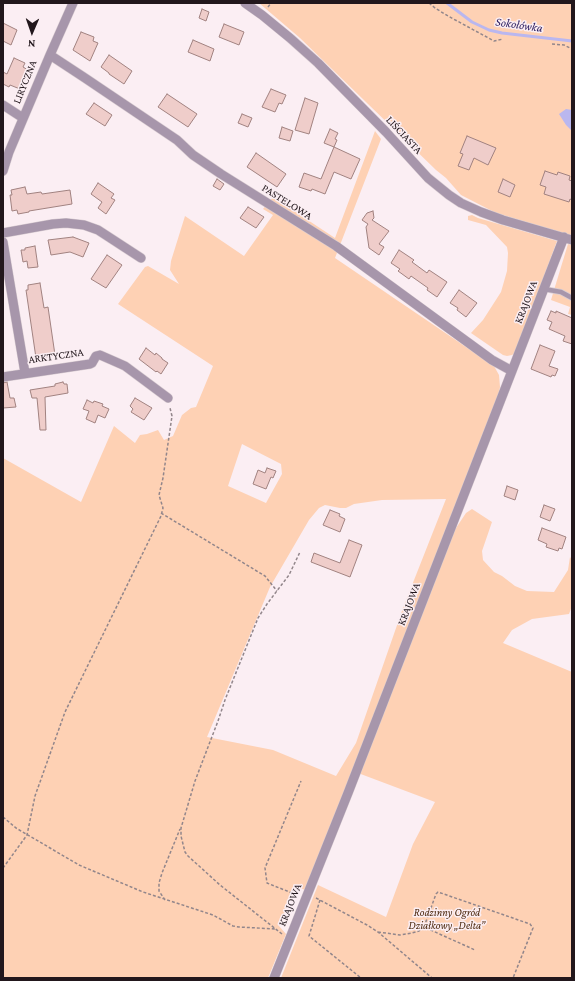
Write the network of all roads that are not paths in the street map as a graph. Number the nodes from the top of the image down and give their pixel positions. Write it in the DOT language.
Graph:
graph roads {
  1 [pos="73,3"];
  2 [pos="245,3"];
  3 [pos="50,55"];
  4 [pos="3,105"];
  5 [pos="24,118"];
  6 [pos="3,171"];
  7 [pos="3,233"];
  8 [pos="568,239"];
  9 [pos="3,242"];
  10 [pos="141,258"];
  11 [pos="544,289"];
  12 [pos="572,298"];
  13 [pos="512,371"];
  14 [pos="25,373"];
  15 [pos="3,376"];
  16 [pos="168,398"];
  17 [pos="274,978"];
  1 -- 3 [label="street, LIRYCZNA"];
  2 -- 8 [label="street, LIŚCIASTA"];
  3 -- 5 [label="street, LIRYCZNA"];
  3 -- 13 [label="street, PASTELOWA"];
  4 -- 5 [label="street"];
  5 -- 6 [label="street, LIRYCZNA"];
  7 -- 10 [label="street"];
  8 -- 11 [label="street, KRAJOWA"];
  9 -- 14 [label="street"];
  11 -- 12 [label="lane"];
  11 -- 13 [label="street, KRAJOWA"];
  13 -- 17 [label="street, KRAJOWA"];
  14 -- 15 [label="street, ARKTYCZNA"];
  14 -- 16 [label="street, ARKTYCZNA"];
}
